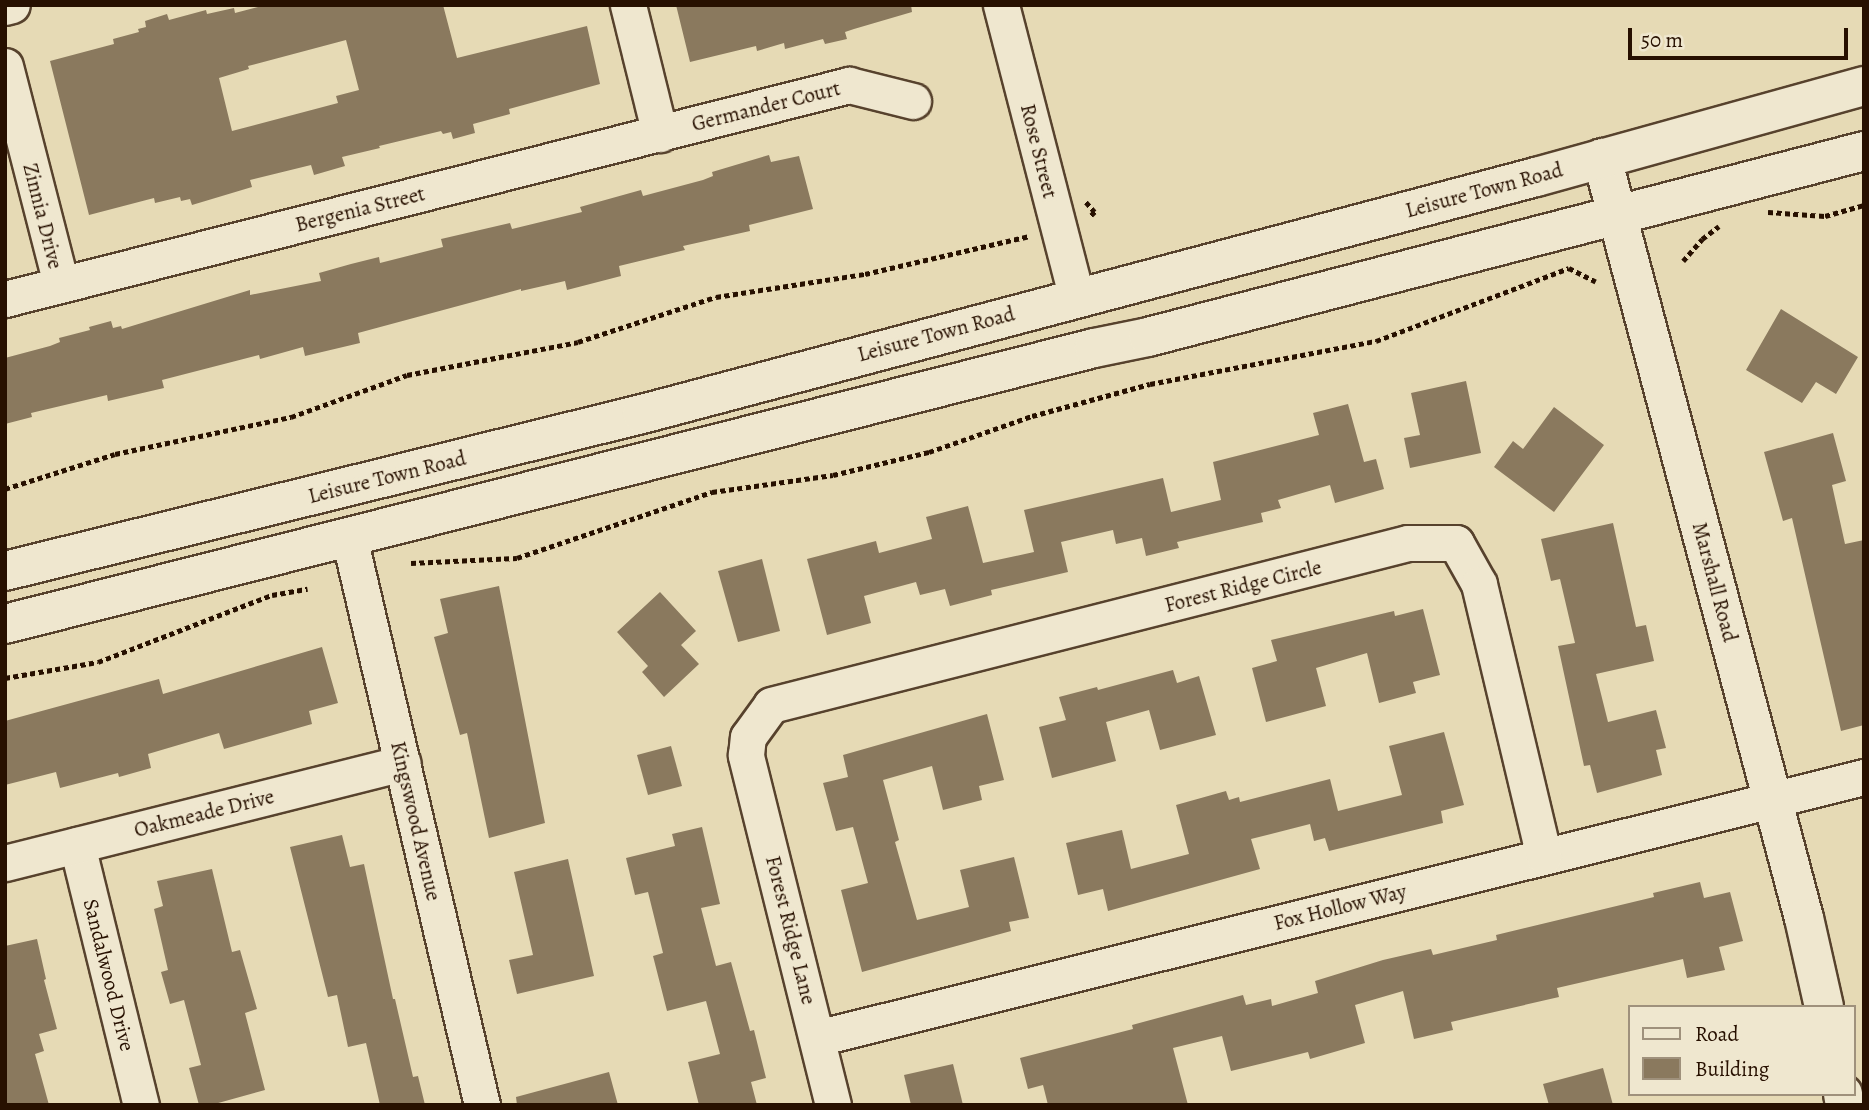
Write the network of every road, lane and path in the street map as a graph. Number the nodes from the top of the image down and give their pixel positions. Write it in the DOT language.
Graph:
graph roads {
  1 [pos="12,5"];
  2 [pos="628,5"];
  3 [pos="1002,5"];
  4 [pos="5,7"];
  5 [pos="5,66"];
  6 [pos="1864,86"];
  7 [pos="913,101"];
  8 [pos="660,134"];
  9 [pos="1864,151"];
  10 [pos="1602,158"];
  11 [pos="1864,205"];
  12 [pos="1619,216"];
  13 [pos="1755,216"];
  14 [pos="1729,223"];
  15 [pos="1030,235"];
  16 [pos="1683,261"];
  17 [pos="1596,282"];
  18 [pos="61,284"];
  19 [pos="1076,296"];
  20 [pos="5,299"];
  21 [pos="642,414"];
  22 [pos="5,489"];
  23 [pos="349,537"];
  24 [pos="411,563"];
  25 [pos="5,571"];
  26 [pos="307,589"];
  27 [pos="5,624"];
  28 [pos="5,678"];
  29 [pos="746,755"];
  30 [pos="403,763"];
  31 [pos="1864,776"];
  32 [pos="1772,800"];
  33 [pos="76,845"];
  34 [pos="1544,856"];
  35 [pos="5,863"];
  36 [pos="1823,1005"];
  37 [pos="817,1038"];
  38 [pos="141,1105"];
  39 [pos="482,1105"];
  40 [pos="833,1105"];
  1 -- 4 [label="street"];
  2 -- 8 [label="street"];
  3 -- 19 [label="street, Rose Street"];
  5 -- 18 [label="street, Zinnia Drive"];
  6 -- 10 [label="main road, Leisure Town Road"];
  7 -- 8 [label="street, Germander Court"];
  8 -- 18 [label="street, Bergenia Street"];
  9 -- 12 [label="main road"];
  10 -- 12 [label="main road, Marshall Road"];
  10 -- 19 [label="main road, Leisure Town Road"];
  11 -- 13 [label="path"];
  12 -- 23 [label="main road"];
  12 -- 32 [label="main road, Marshall Road"];
  14 -- 16 [label="path"];
  15 -- 22 [label="path"];
  17 -- 24 [label="path"];
  18 -- 20 [label="street, Bergenia Street"];
  19 -- 21 [label="main road, Leisure Town Road"];
  21 -- 23 [label="main road"];
  21 -- 25 [label="main road, Leisure Town Road"];
  23 -- 27 [label="main road"];
  23 -- 30 [label="street, Kingswood Avenue"];
  26 -- 28 [label="path"];
  29 -- 34 [label="street, Forest Ridge Circle"];
  29 -- 37 [label="street, Forest Ridge Lane"];
  30 -- 33 [label="street, Oakmeade Drive"];
  30 -- 39 [label="street, Kingswood Avenue"];
  31 -- 32 [label="street, Fox Hollow Way"];
  32 -- 34 [label="street, Fox Hollow Way"];
  32 -- 36 [label="main road, Marshall Road"];
  33 -- 35 [label="street, Oakmeade Drive"];
  33 -- 38 [label="street, Sandalwood Drive"];
  34 -- 37 [label="street, Fox Hollow Way"];
  37 -- 40 [label="street, Forest Ridge Lane"];
}
